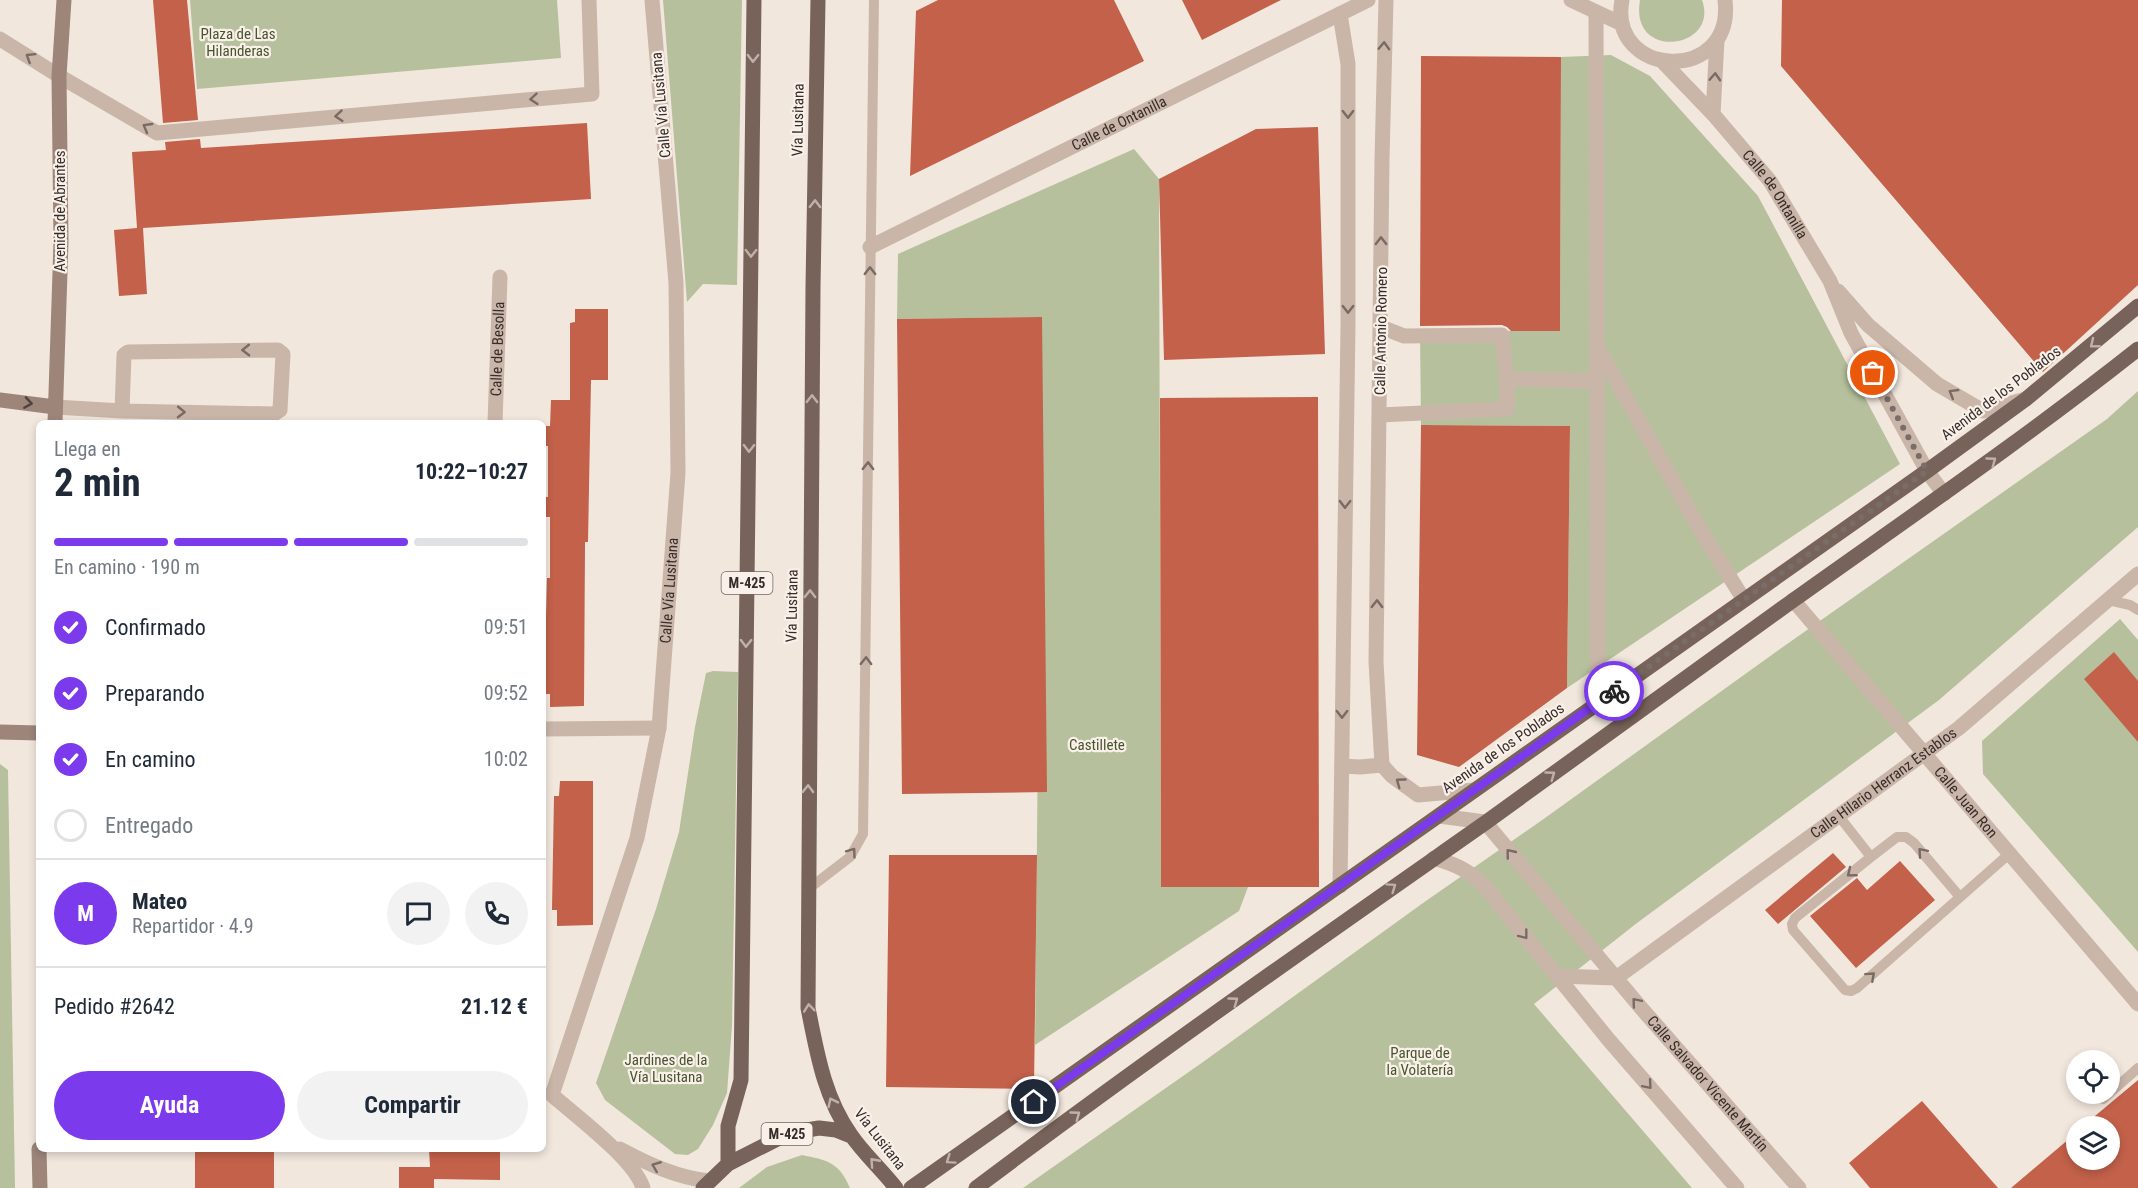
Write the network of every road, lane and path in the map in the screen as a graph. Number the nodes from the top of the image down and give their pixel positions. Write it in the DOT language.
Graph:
graph roads {
  1 [pos="64,0"];
  2 [pos="589,0"];
  3 [pos="652,0"];
  4 [pos="754,0"];
  5 [pos="818,0"];
  6 [pos="874,0"];
  7 [pos="1368,0"];
  8 [pos="1386,0"];
  9 [pos="1571,0"];
  10 [pos="1622,0"];
  11 [pos="1725,0"];
  12 [pos="1596,13"];
  13 [pos="1341,14"];
  14 [pos="1622,24"];
  15 [pos="0,39"];
  16 [pos="1717,40"];
  17 [pos="1663,62"];
  18 [pos="59,76"];
  19 [pos="1713,114"];
  20 [pos="870,247"];
  21 [pos="500,277"];
  22 [pos="1830,281"];
  23 [pos="2138,306"];
  24 [pos="1381,327"];
  25 [pos="1597,347"];
  26 [pos="2138,349"];
  27 [pos="1507,379"];
  28 [pos="1597,381"];
  29 [pos="2026,399"];
  30 [pos="0,400"];
  31 [pos="122,411"];
  32 [pos="55,415"];
  33 [pos="1380,416"];
  34 [pos="495,420"];
  35 [pos="1927,471"];
  36 [pos="1944,494"];
  37 [pos="2138,574"];
  38 [pos="1744,600"];
  39 [pos="1793,600"];
  40 [pos="2108,600"];
  41 [pos="2138,610"];
  42 [pos="1598,702"];
  43 [pos="659,728"];
  44 [pos="546,729"];
  45 [pos="0,732"];
  46 [pos="36,733"];
  47 [pos="1924,754"];
  48 [pos="1382,765"];
  49 [pos="1342,766"];
  50 [pos="1475,790"];
  51 [pos="1838,815"];
  52 [pos="1438,816"];
  53 [pos="1485,822"];
  54 [pos="2009,854"];
  55 [pos="1872,857"];
  56 [pos="1434,858"];
  57 [pos="1340,886"];
  58 [pos="807,890"];
  59 [pos="1960,897"];
  60 [pos="1557,976"];
  61 [pos="1616,978"];
  62 [pos="2138,1004"];
  63 [pos="2138,1068"];
  64 [pos="2120,1084"];
  65 [pos="851,1136"];
  66 [pos="605,1142"];
  67 [pos="39,1152"];
  68 [pos="728,1164"];
  69 [pos="706,1185"];
  70 [pos="40,1188"];
  71 [pos="643,1188"];
  72 [pos="896,1188"];
  73 [pos="911,1188"];
  74 [pos="976,1188"];
  75 [pos="1737,1188"];
  76 [pos="1799,1188"];
  1 -- 18 [label="street, Avenida de Abrantes"];
  2 -- 18 [label="street, one-way"];
  3 -- 43 [label="street, Calle Vía Lusitana"];
  4 -- 68 [label="main road, M-425, one-way"];
  58 -- 5 [label="main road, Vía Lusitana, one-way"];
  6 -- 20 [label="lane"];
  7 -- 13 [label="street, Calle de Ontanilla"];
  24 -- 8 [label="street, Calle Antonio Romero, one-way"];
  9 -- 12 [label="street"];
  10 -- 14 [label="street"];
  11 -- 16 [label="street"];
  12 -- 14 [label="street"];
  12 -- 25 [label="street"];
  13 -- 20 [label="street, Calle de Ontanilla"];
  13 -- 49 [label="street, one-way"];
  14 -- 17 [label="street"];
  18 -- 15 [label="street, one-way"];
  16 -- 17 [label="street"];
  19 -- 16 [label="street, one-way"];
  17 -- 19 [label="street, Calle de Ontanilla"];
  18 -- 32 [label="street, Avenida de Abrantes"];
  19 -- 22 [label="street, Calle de Ontanilla"];
  58 -- 20 [label="lane, one-way"];
  21 -- 34 [label="street, Calle de Besolla"];
  29 -- 22 [label="street, Calle de Ontanilla, one-way"];
  22 -- 35 [label="street, Calle de Ontanilla"];
  23 -- 29 [label="main road, Avenida de los Poblados, one-way"];
  24 -- 27 [label="street"];
  24 -- 33 [label="street, Calle Antonio Romero"];
  25 -- 28 [label="street"];
  25 -- 38 [label="street"];
  36 -- 26 [label="main road, one-way"];
  27 -- 28 [label="street"];
  27 -- 33 [label="street"];
  28 -- 42 [label="street"];
  29 -- 35 [label="main road, Avenida de los Poblados"];
  30 -- 32 [label="street, one-way"];
  31 -- 31 [label="street, one-way"];
  31 -- 32 [label="street"];
  48 -- 33 [label="street, Calle Antonio Romero, one-way"];
  35 -- 36 [label="street, Calle de Ontanilla"];
  35 -- 38 [label="main road, Avenida de los Poblados"];
  36 -- 39 [label="main road"];
  37 -- 40 [label="street, Calle Hilario Herranz Establos"];
  38 -- 42 [label="main road, Avenida de los Poblados"];
  39 -- 47 [label="street, Calle Juan Ron"];
  53 -- 39 [label="main road, one-way"];
  40 -- 41 [label="lane"];
  40 -- 47 [label="street, Calle Hilario Herranz Establos"];
  42 -- 50 [label="main road, Avenida de los Poblados"];
  43 -- 44 [label="street"];
  43 -- 66 [label="street, Calle Vía Lusitana"];
  45 -- 46 [label="street"];
  47 -- 51 [label="street, Calle Hilario Herranz Establos"];
  47 -- 54 [label="street, Calle Juan Ron"];
  48 -- 49 [label="street"];
  50 -- 48 [label="street, one-way"];
  49 -- 57 [label="street"];
  50 -- 52 [label="main road, Avenida de los Poblados"];
  51 -- 55 [label="lane"];
  51 -- 61 [label="street, Calle Hilario Herranz Establos"];
  52 -- 53 [label="street"];
  52 -- 57 [label="main road, Avenida de los Poblados"];
  53 -- 56 [label="main road"];
  61 -- 53 [label="street, Calle Salvador Vicente Martín, one-way"];
  54 -- 59 [label="lane"];
  54 -- 62 [label="street, Calle Juan Ron"];
  59 -- 55 [label="lane, one-way"];
  55 -- 59 [label="lane, one-way"];
  56 -- 60 [label="street, one-way"];
  74 -- 56 [label="main road, one-way"];
  57 -- 73 [label="main road, Avenida de los Poblados, one-way"];
  65 -- 58 [label="main road, Vía Lusitana, one-way"];
  60 -- 61 [label="street"];
  60 -- 75 [label="street, one-way"];
  76 -- 61 [label="street, Calle Salvador Vicente Martín, one-way"];
  63 -- 64 [label="lane"];
  65 -- 68 [label="main road, M-425"];
  72 -- 65 [label="main road, Vía Lusitana, one-way"];
  69 -- 66 [label="street, Calle Vía Lusitana, one-way"];
  66 -- 71 [label="street, Calle Vía Lusitana"];
  67 -- 70 [label="street"];
  68 -- 69 [label="main road"];
}
